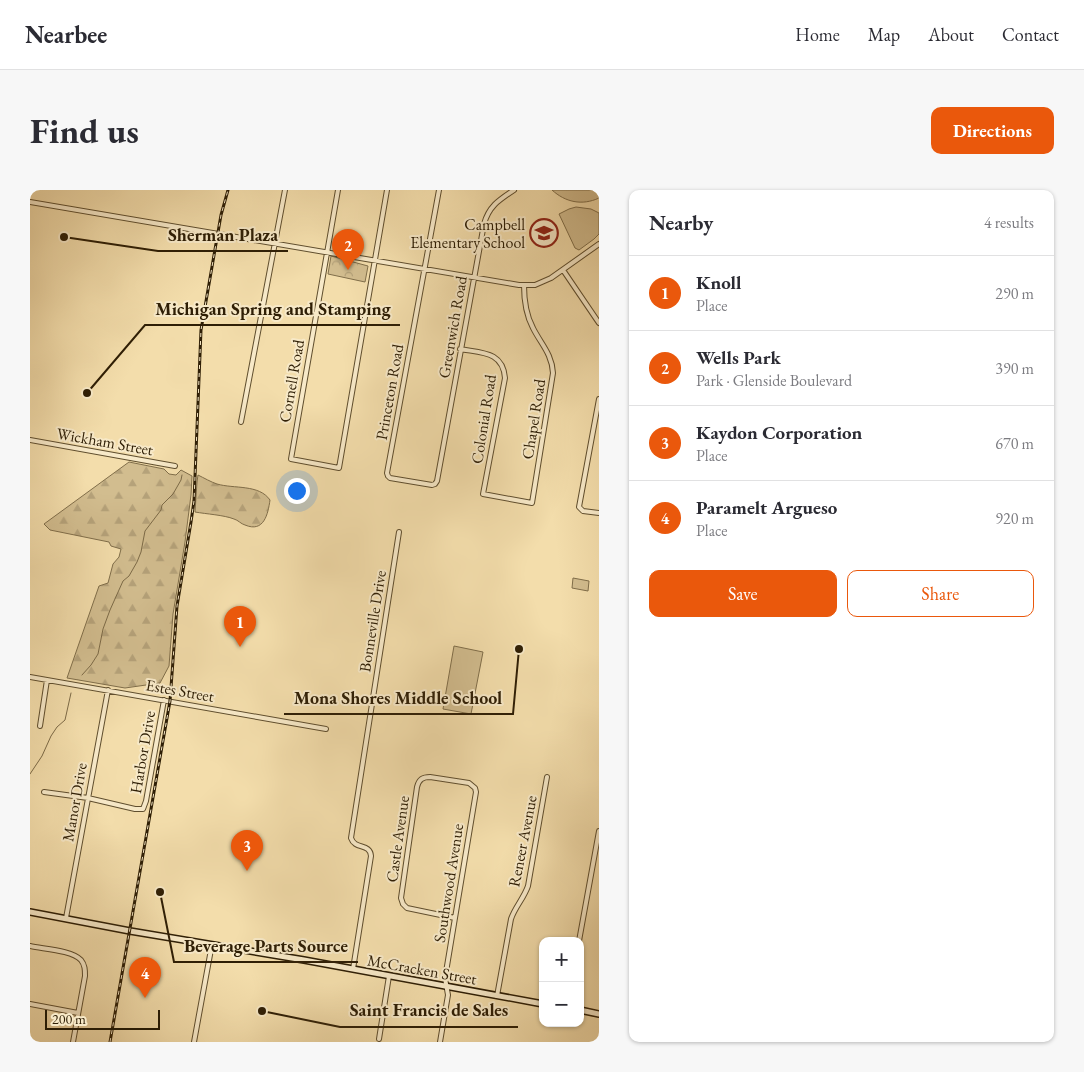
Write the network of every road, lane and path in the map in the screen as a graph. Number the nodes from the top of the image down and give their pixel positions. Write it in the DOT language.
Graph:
graph roads {
  1 [pos="285,190"];
  2 [pos="338,190"];
  3 [pos="387,190"];
  4 [pos="439,190"];
  5 [pos="510,191"];
  6 [pos="30,202"];
  7 [pos="275,243"];
  8 [pos="599,244"];
  9 [pos="327,252"];
  10 [pos="375,261"];
  11 [pos="424,269"];
  12 [pos="562,270"];
  13 [pos="473,278"];
  14 [pos="524,286"];
  15 [pos="599,323"];
  16 [pos="460,349"];
  17 [pos="599,399"];
  18 [pos="241,422"];
  19 [pos="30,440"];
  20 [pos="175,466"];
  21 [pos="437,481"];
  22 [pos="483,494"];
  23 [pos="599,513"];
  24 [pos="399,532"];
  25 [pos="30,677"];
  26 [pos="47,680"];
  27 [pos="108,690"];
  28 [pos="164,700"];
  29 [pos="40,726"];
  30 [pos="326,729"];
  31 [pos="547,776"];
  32 [pos="475,788"];
  33 [pos="44,792"];
  34 [pos="88,798"];
  35 [pos="599,832"];
  36 [pos="30,912"];
  37 [pos="66,918"];
  38 [pos="455,918"];
  39 [pos="579,937"];
  40 [pos="212,944"];
  41 [pos="30,946"];
  42 [pos="353,969"];
  43 [pos="389,976"];
  44 [pos="446,986"];
  45 [pos="497,996"];
  46 [pos="539,1003"];
  47 [pos="30,1004"];
  48 [pos="584,1011"];
  49 [pos="78,1012"];
  50 [pos="599,1014"];
  51 [pos="379,1039"];
  52 [pos="73,1042"];
  53 [pos="194,1042"];
  54 [pos="440,1042"];
  1 -- 7 [label="street"];
  2 -- 9 [label="street, Cornell Road"];
  3 -- 10 [label="street"];
  4 -- 11 [label="street, Princeton Road"];
  5 -- 13 [label="street, Greenwich Road"];
  6 -- 7 [label="street"];
  7 -- 9 [label="street"];
  7 -- 18 [label="street"];
  8 -- 12 [label="street"];
  9 -- 10 [label="street"];
  9 -- 10 [label="street, Cornell Road"];
  10 -- 11 [label="street"];
  11 -- 13 [label="street"];
  11 -- 21 [label="street, Princeton Road"];
  12 -- 14 [label="street"];
  12 -- 15 [label="street"];
  13 -- 14 [label="street"];
  13 -- 16 [label="street, Greenwich Road"];
  14 -- 22 [label="street, Chapel Road"];
  16 -- 21 [label="street, Greenwich Road"];
  16 -- 22 [label="street, Colonial Road"];
  17 -- 23 [label="street"];
  19 -- 20 [label="street, Wickham Street"];
  24 -- 42 [label="street, Bonneville Drive"];
  25 -- 26 [label="street, Estes Street"];
  26 -- 27 [label="street, Estes Street"];
  26 -- 29 [label="street"];
  27 -- 28 [label="street, Estes Street"];
  27 -- 34 [label="street, Manor Drive"];
  28 -- 30 [label="street, Estes Street"];
  28 -- 34 [label="street, Harbor Drive"];
  31 -- 45 [label="street, Reneer Avenue"];
  32 -- 38 [label="street, Southwood Avenue"];
  32 -- 38 [label="street, Castle Avenue"];
  33 -- 34 [label="street"];
  34 -- 37 [label="street, Manor Drive"];
  35 -- 39 [label="street"];
  36 -- 37 [label="street, McCracken Street"];
  37 -- 40 [label="street, McCracken Street"];
  38 -- 44 [label="street, Southwood Avenue"];
  40 -- 42 [label="street, McCracken Street"];
  40 -- 53 [label="street"];
  41 -- 49 [label="street"];
  42 -- 43 [label="street, McCracken Street"];
  43 -- 44 [label="street, McCracken Street"];
  43 -- 51 [label="street"];
  44 -- 45 [label="street, McCracken Street"];
  44 -- 54 [label="street, Southwood Avenue"];
  45 -- 46 [label="street, McCracken Street"];
  47 -- 49 [label="street"];
  48 -- 50 [label="street"];
  49 -- 52 [label="street"];
}
